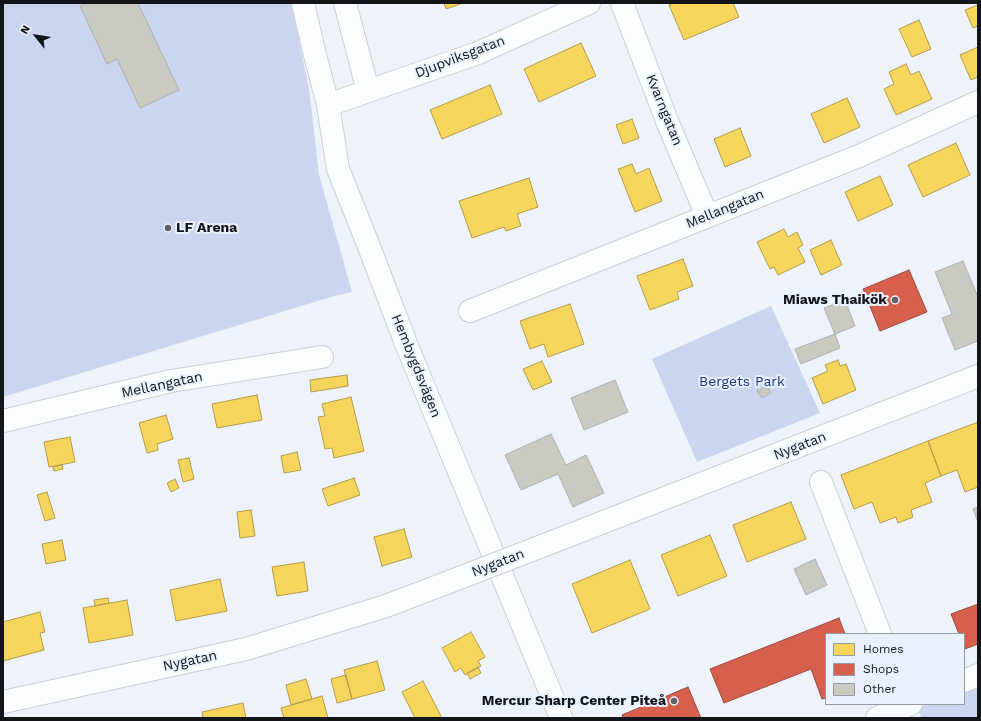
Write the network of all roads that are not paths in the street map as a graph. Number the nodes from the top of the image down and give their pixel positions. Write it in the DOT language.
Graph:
graph roads {
  1 [pos="303,3"];
  2 [pos="346,3"];
  3 [pos="589,3"];
  4 [pos="622,3"];
  5 [pos="368,90"];
  6 [pos="978,102"];
  7 [pos="328,105"];
  8 [pos="707,216"];
  9 [pos="470,311"];
  10 [pos="322,357"];
  11 [pos="978,376"];
  12 [pos="3,420"];
  13 [pos="821,482"];
  14 [pos="880,633"];
  15 [pos="978,675"];
  16 [pos="965,681"];
  17 [pos="3,702"];
  18 [pos="909,708"];
  19 [pos="561,718"];
  20 [pos="877,718"];
  1 -- 7 [label="street, Hembygdsvägen"];
  2 -- 5 [label="street"];
  3 -- 5 [label="street, Djupviksgatan"];
  4 -- 8 [label="street, Kvarngatan"];
  5 -- 7 [label="street, Djupviksgatan"];
  6 -- 8 [label="street, Mellangatan"];
  7 -- 19 [label="street, Hembygdsvägen"];
  8 -- 9 [label="street, Mellangatan"];
  10 -- 12 [label="street, Mellangatan"];
  11 -- 17 [label="street, Nygatan, bridge"];
  13 -- 14 [label="street"];
  15 -- 16 [label="street"];
  18 -- 20 [label="street"];
}
